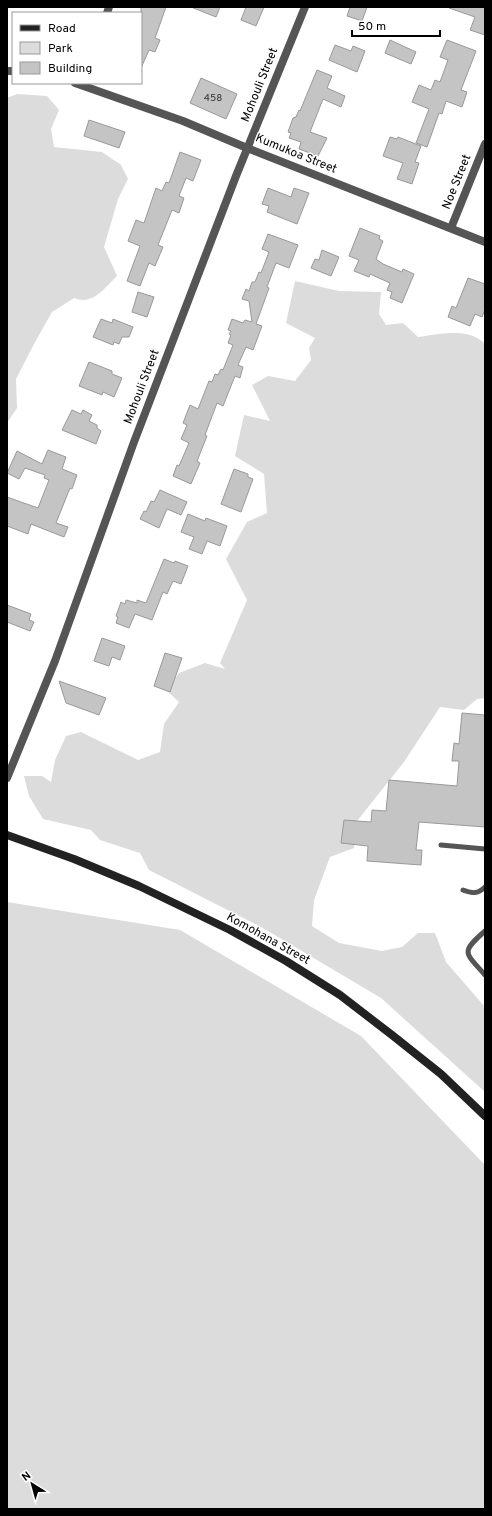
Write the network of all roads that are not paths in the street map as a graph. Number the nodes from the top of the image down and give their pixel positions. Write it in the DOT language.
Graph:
graph roads {
  1 [pos="305,7"];
  2 [pos="78,84"];
  3 [pos="485,144"];
  4 [pos="247,148"];
  5 [pos="450,228"];
  6 [pos="485,242"];
  7 [pos="7,778"];
  8 [pos="7,835"];
  9 [pos="441,845"];
  10 [pos="485,849"];
  11 [pos="485,887"];
  12 [pos="463,890"];
  13 [pos="485,931"];
  14 [pos="485,975"];
  15 [pos="485,1116"];
  1 -- 4 [label="street, Mohouli Street"];
  2 -- 4 [label="street, Kumukoa Street"];
  3 -- 5 [label="street, Noe Street"];
  4 -- 5 [label="street, Kumukoa Street"];
  4 -- 7 [label="street, Mohouli Street"];
  5 -- 6 [label="street, Kumukoa Street"];
  8 -- 15 [label="main road, Komohana Street"];
  9 -- 10 [label="lane"];
  11 -- 12 [label="lane"];
  13 -- 14 [label="lane"];
}
